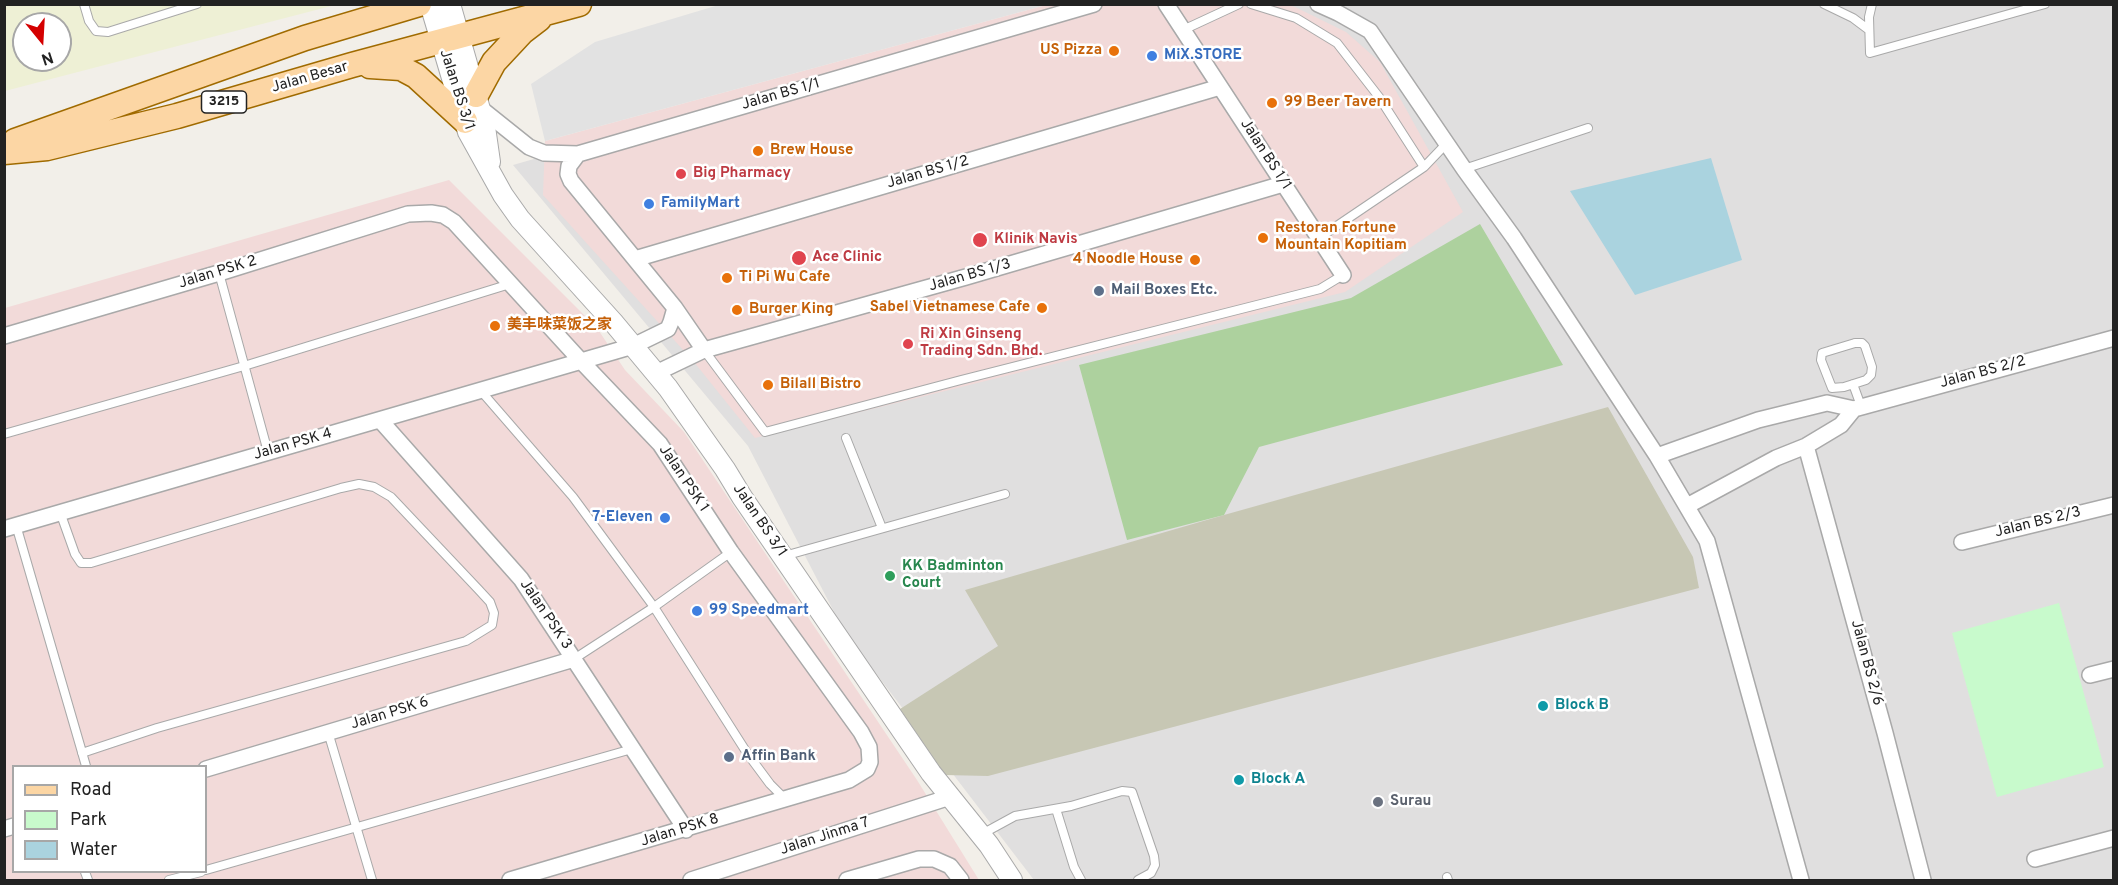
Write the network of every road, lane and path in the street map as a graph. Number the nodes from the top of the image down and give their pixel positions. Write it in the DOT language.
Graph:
graph roads {
  1 [pos="84,4"];
  2 [pos="197,4"];
  3 [pos="369,4"];
  4 [pos="419,4"];
  5 [pos="430,4"];
  6 [pos="450,4"];
  7 [pos="579,4"];
  8 [pos="1094,4"];
  9 [pos="1167,4"];
  10 [pos="1239,4"];
  11 [pos="1251,4"];
  12 [pos="1318,4"];
  13 [pos="1824,4"];
  14 [pos="1872,4"];
  15 [pos="2045,4"];
  16 [pos="543,15"];
  17 [pos="1183,30"];
  18 [pos="1869,30"];
  19 [pos="305,38"];
  20 [pos="449,39"];
  21 [pos="352,65"];
  22 [pos="1220,87"];
  23 [pos="473,108"];
  24 [pos="1588,128"];
  25 [pos="1448,142"];
  26 [pos="4,145"];
  27 [pos="4,152"];
  28 [pos="578,154"];
  29 [pos="1424,167"];
  30 [pos="1464,169"];
  31 [pos="1283,184"];
  32 [pos="431,213"];
  33 [pos="1319,238"];
  34 [pos="635,259"];
  35 [pos="219,273"];
  36 [pos="1343,276"];
  37 [pos="510,284"];
  38 [pos="675,308"];
  39 [pos="4,336"];
  40 [pos="2114,338"];
  41 [pos="633,345"];
  42 [pos="704,350"];
  43 [pos="581,362"];
  44 [pos="244,366"];
  45 [pos="656,374"];
  46 [pos="1853,384"];
  47 [pos="481,391"];
  48 [pos="1857,408"];
  49 [pos="380,420"];
  50 [pos="4,434"];
  51 [pos="846,438"];
  52 [pos="1806,446"];
  53 [pos="268,452"];
  54 [pos="1657,456"];
  55 [pos="1005,494"];
  56 [pos="2114,505"];
  57 [pos="1687,506"];
  58 [pos="60,512"];
  59 [pos="10,527"];
  60 [pos="882,528"];
  61 [pos="1962,542"];
  62 [pos="731,552"];
  63 [pos="783,556"];
  64 [pos="654,607"];
  65 [pos="574,659"];
  66 [pos="2114,669"];
  67 [pos="2090,675"];
  68 [pos="328,732"];
  69 [pos="632,749"];
  70 [pos="82,753"];
  71 [pos="86,765"];
  72 [pos="207,769"];
  73 [pos="849,780"];
  74 [pos="950,797"];
  75 [pos="785,800"];
  76 [pos="1056,809"];
  77 [pos="357,828"];
  78 [pos="686,830"];
  79 [pos="980,835"];
  80 [pos="2114,838"];
  81 [pos="2036,858"];
  82 [pos="207,870"];
  83 [pos="195,873"];
  84 [pos="696,879"];
  85 [pos="169,880"];
  86 [pos="372,880"];
  87 [pos="510,880"];
  88 [pos="847,880"];
  89 [pos="961,880"];
  90 [pos="1012,880"];
  91 [pos="1081,880"];
  92 [pos="1138,880"];
  93 [pos="1801,880"];
  94 [pos="1923,880"];
  1 -- 2 [label="lane"];
  3 -- 19 [label="main road"];
  4 -- 19 [label="main road, 3215"];
  5 -- 20 [label="street, Jalan BS 3/1"];
  6 -- 20 [label="street, Jalan BS 3/1"];
  7 -- 16 [label="main road, Jalan Besar / 3215"];
  8 -- 28 [label="street, Jalan BS 1/1"];
  9 -- 17 [label="street, Jalan BS 1/1"];
  10 -- 17 [label="lane"];
  11 -- 29 [label="lane"];
  12 -- 25 [label="street"];
  13 -- 18 [label="lane"];
  14 -- 18 [label="lane"];
  15 -- 18 [label="lane"];
  16 -- 20 [label="main road, Jalan Besar / 3215"];
  16 -- 23 [label="main road"];
  17 -- 22 [label="street, Jalan BS 1/1"];
  19 -- 26 [label="main road, 3215"];
  20 -- 21 [label="main road, Jalan Besar / 3215"];
  20 -- 23 [label="street, Jalan BS 3/1"];
  20 -- 23 [label="street, Jalan BS 3/1"];
  21 -- 23 [label="main road"];
  21 -- 27 [label="main road, Jalan Besar / 3215"];
  22 -- 31 [label="street, Jalan BS 1/1"];
  22 -- 34 [label="street, Jalan BS 1/2"];
  23 -- 28 [label="street, Jalan BS 1/1"];
  23 -- 41 [label="street, Jalan BS 3/1"];
  24 -- 30 [label="lane"];
  25 -- 29 [label="lane"];
  25 -- 30 [label="street"];
  28 -- 34 [label="street"];
  29 -- 33 [label="lane"];
  30 -- 54 [label="street"];
  31 -- 33 [label="street, Jalan BS 1/1"];
  31 -- 42 [label="street, Jalan BS 1/3"];
  32 -- 35 [label="street, Jalan PSK 2"];
  32 -- 37 [label="street, Jalan PSK 1"];
  33 -- 36 [label="street, Jalan BS 1/1"];
  34 -- 38 [label="street"];
  35 -- 39 [label="street, Jalan PSK 2"];
  35 -- 44 [label="lane"];
  36 -- 42 [label="lane"];
  37 -- 43 [label="street, Jalan PSK 1"];
  37 -- 44 [label="lane"];
  38 -- 41 [label="street, Jalan PSK 4"];
  38 -- 42 [label="street"];
  40 -- 48 [label="street, Jalan BS 2/2"];
  41 -- 43 [label="street, Jalan PSK 4"];
  41 -- 45 [label="street, Jalan BS 3/1"];
  42 -- 45 [label="street, Jalan BS 1/3"];
  43 -- 47 [label="street, Jalan PSK 4"];
  43 -- 62 [label="street, Jalan PSK 1"];
  44 -- 50 [label="lane"];
  44 -- 53 [label="lane"];
  45 -- 63 [label="street, Jalan BS 3/1"];
  46 -- 46 [label="lane"];
  46 -- 48 [label="lane"];
  47 -- 49 [label="street, Jalan PSK 4"];
  47 -- 64 [label="lane"];
  48 -- 52 [label="street"];
  48 -- 54 [label="street"];
  49 -- 53 [label="street, Jalan PSK 4"];
  49 -- 65 [label="street, Jalan PSK 3"];
  51 -- 60 [label="lane"];
  52 -- 57 [label="street"];
  52 -- 94 [label="street, Jalan BS 2/6"];
  53 -- 58 [label="street, Jalan PSK 4"];
  54 -- 57 [label="street"];
  55 -- 60 [label="lane"];
  56 -- 61 [label="street, Jalan BS 2/3"];
  57 -- 93 [label="street"];
  58 -- 59 [label="street, Jalan PSK 4"];
  58 -- 70 [label="lane"];
  59 -- 70 [label="lane"];
  60 -- 63 [label="lane"];
  62 -- 64 [label="lane"];
  62 -- 73 [label="street, Jalan PSK 1"];
  63 -- 74 [label="street, Jalan BS 3/1"];
  64 -- 65 [label="lane"];
  64 -- 75 [label="lane"];
  65 -- 68 [label="street, Jalan PSK 6"];
  65 -- 69 [label="street, Jalan PSK 3"];
  66 -- 67 [label="street"];
  68 -- 72 [label="street, Jalan PSK 6"];
  68 -- 77 [label="lane"];
  69 -- 77 [label="lane"];
  69 -- 78 [label="street, Jalan PSK 3"];
  70 -- 71 [label="lane"];
  73 -- 75 [label="street, Jalan PSK 8"];
  74 -- 79 [label="street, Jalan BS 3/1"];
  74 -- 84 [label="street, Jalan Jinma 7"];
  75 -- 78 [label="street, Jalan PSK 8"];
  76 -- 79 [label="lane"];
  76 -- 91 [label="lane"];
  76 -- 92 [label="lane"];
  77 -- 82 [label="lane"];
  77 -- 86 [label="lane"];
  78 -- 87 [label="street, Jalan PSK 8"];
  79 -- 90 [label="street, Jalan BS 3/1"];
  80 -- 81 [label="street"];
  83 -- 85 [label="lane"];
  88 -- 89 [label="street"];
}
